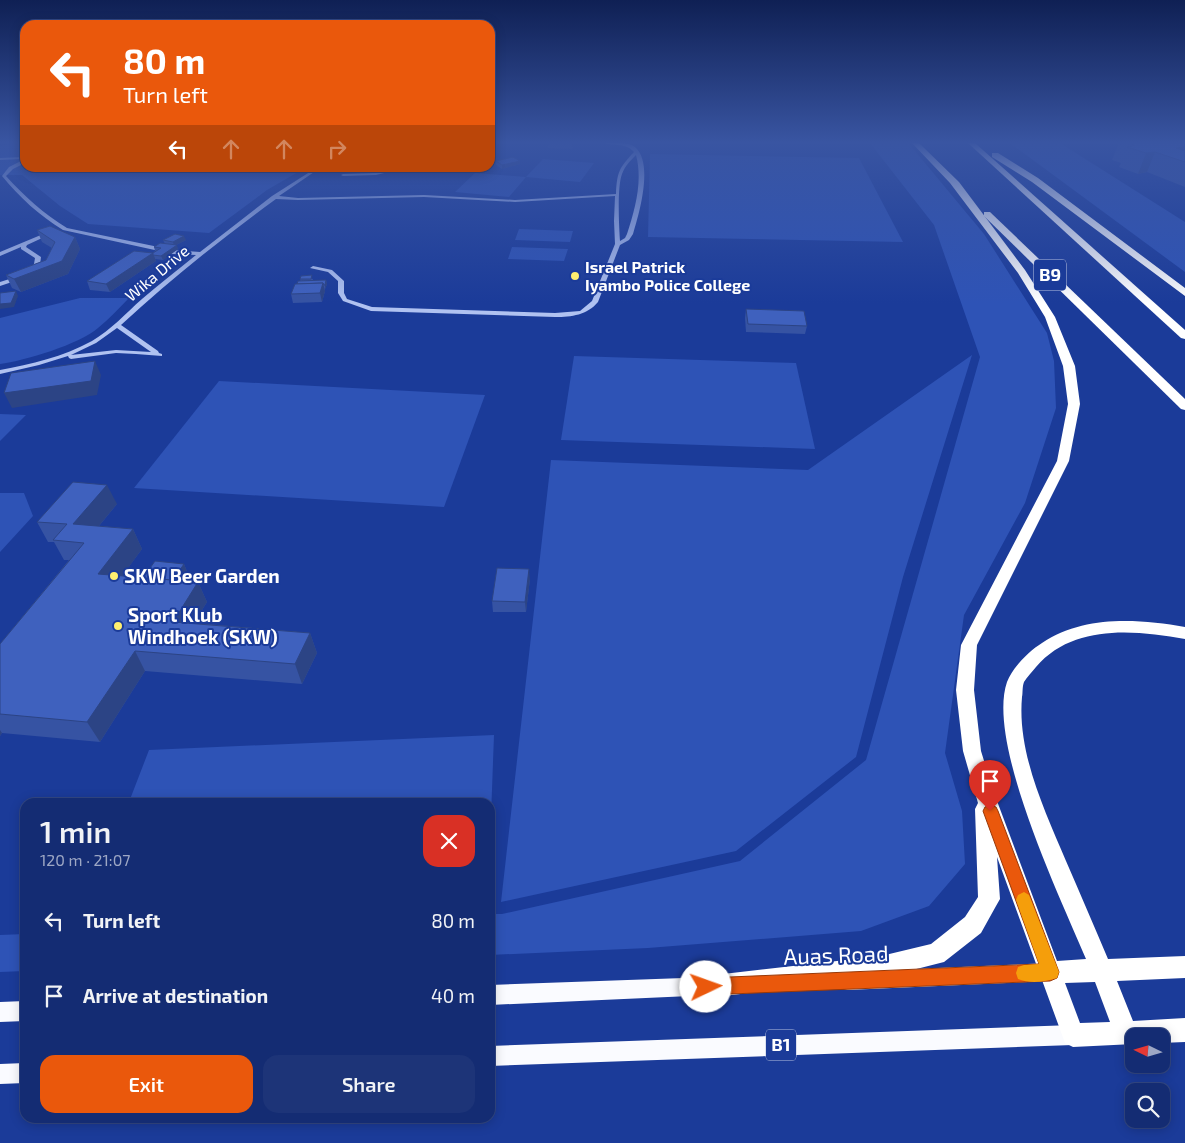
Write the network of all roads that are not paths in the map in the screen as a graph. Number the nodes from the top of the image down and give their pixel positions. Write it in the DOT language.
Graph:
graph roads {
  1 [pos="23,196"];
  2 [pos="413,196"];
  3 [pos="430,196"];
  4 [pos="594,196"];
  5 [pos="617,196"];
  6 [pos="640,196"];
  7 [pos="965,196"];
  8 [pos="970,196"];
  9 [pos="1030,196"];
  10 [pos="1057,196"];
  11 [pos="274,197"];
  12 [pos="65,229"];
  13 [pos="25,243"];
  14 [pos="618,244"];
  15 [pos="0,254"];
  16 [pos="201,254"];
  17 [pos="313,268"];
  18 [pos="0,284"];
  19 [pos="1185,293"];
  20 [pos="117,325"];
  21 [pos="1185,336"];
  22 [pos="47,360"];
  23 [pos="0,372"];
  24 [pos="1185,406"];
  25 [pos="1185,634"];
  26 [pos="984,793"];
  27 [pos="1185,967"];
  28 [pos="1101,969"];
  29 [pos="1050,972"];
  30 [pos="706,987"];
  31 [pos="495,994"];
  32 [pos="0,1012"];
  33 [pos="20,1012"];
  34 [pos="1125,1029"];
  35 [pos="1185,1030"];
  36 [pos="1170,1031"];
  37 [pos="1125,1032"];
  38 [pos="1073,1035"];
  39 [pos="495,1056"];
  40 [pos="20,1073"];
  41 [pos="0,1074"];
  1 -- 12 [label="street"];
  2 -- 11 [label="street"];
  3 -- 4 [label="street"];
  5 -- 14 [label="street"];
  6 -- 14 [label="street"];
  7 -- 26 [label="highway"];
  8 -- 24 [label="highway, B9"];
  9 -- 21 [label="highway, B9"];
  10 -- 19 [label="highway"];
  11 -- 16 [label="street, Wika Drive"];
  12 -- 13 [label="street"];
  12 -- 16 [label="street"];
  13 -- 15 [label="street"];
  13 -- 18 [label="street"];
  14 -- 17 [label="street"];
  16 -- 20 [label="street, Wika Drive"];
  20 -- 22 [label="street, Wika Drive"];
  20 -- 22 [label="street"];
  22 -- 23 [label="street, Wika Drive"];
  25 -- 28 [label="highway"];
  26 -- 29 [label="highway"];
  26 -- 30 [label="highway"];
  27 -- 28 [label="highway, Auas Road"];
  28 -- 29 [label="highway, Auas Road"];
  28 -- 34 [label="highway"];
  29 -- 30 [label="main road, Auas Road"];
  29 -- 38 [label="highway"];
  30 -- 31 [label="main road, Auas Road"];
  32 -- 33 [label="main road"];
  35 -- 36 [label="highway, B1"];
  37 -- 38 [label="highway, B1"];
  38 -- 39 [label="main road, B1"];
  40 -- 41 [label="main road"];
}
